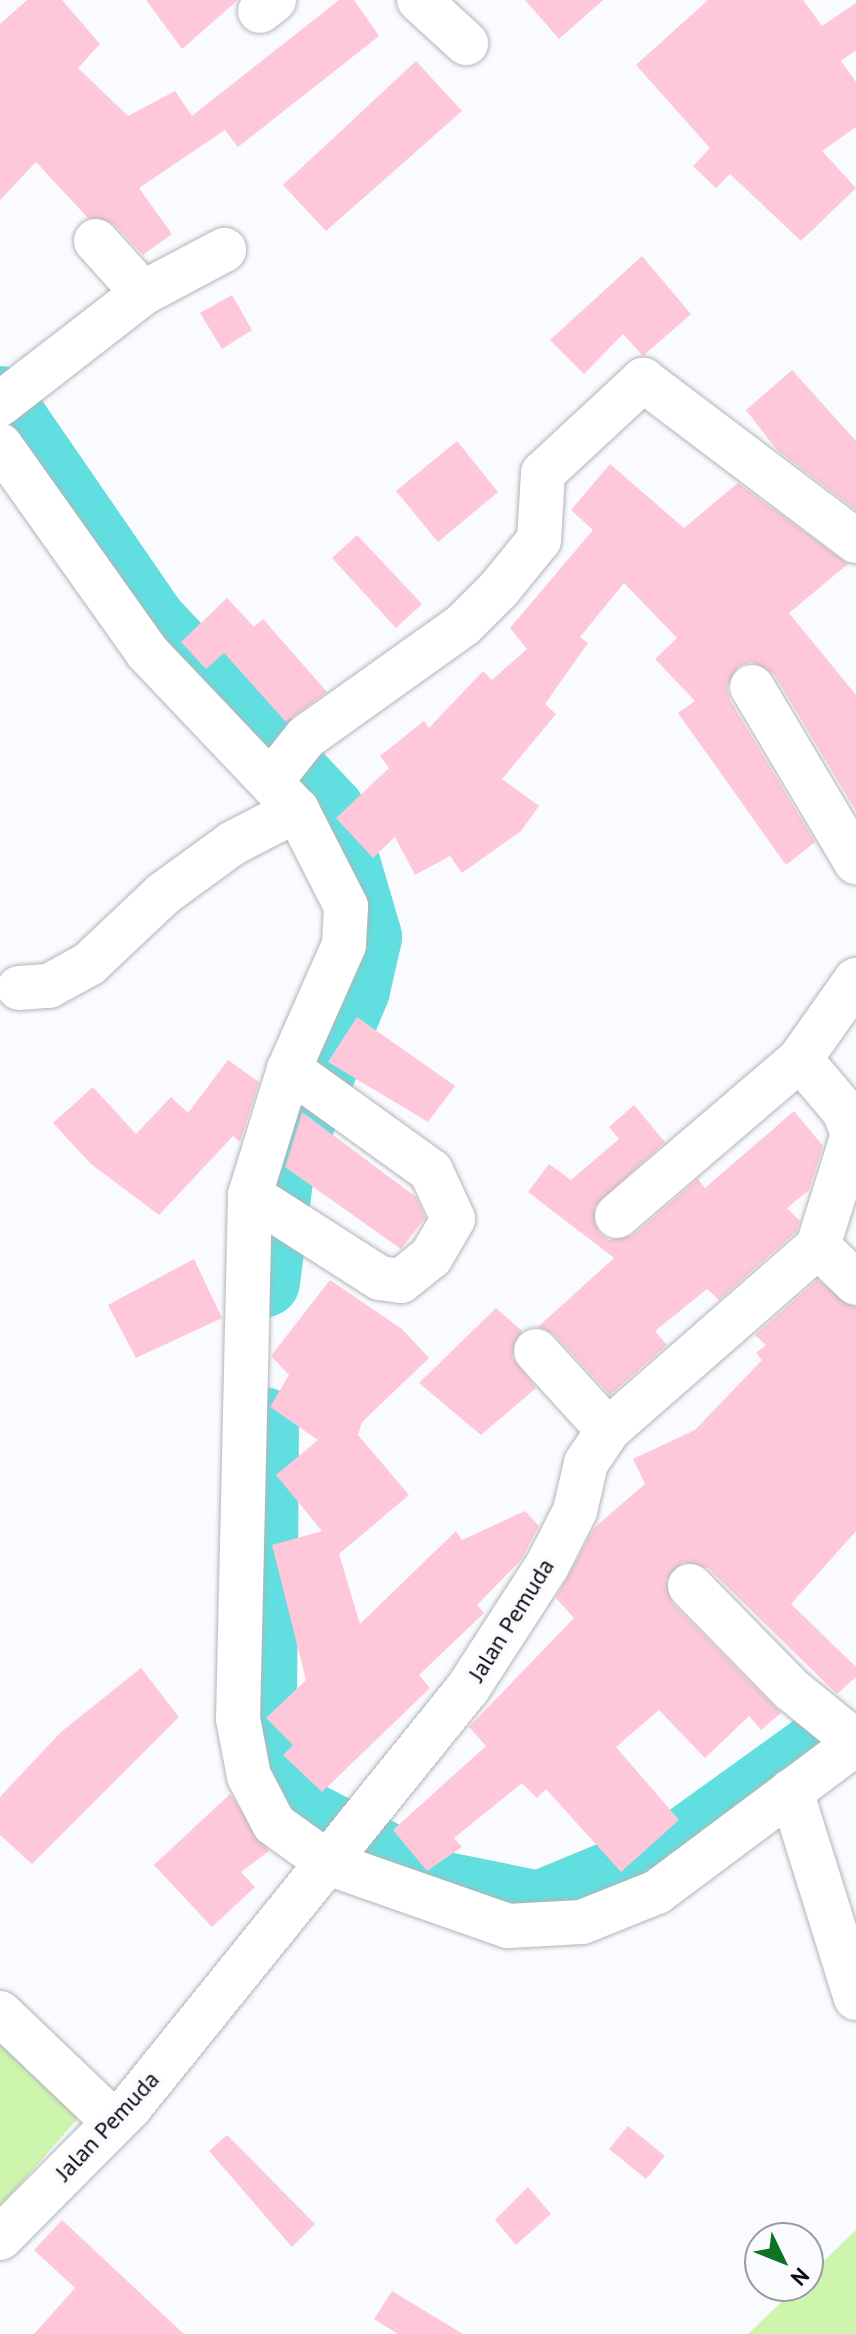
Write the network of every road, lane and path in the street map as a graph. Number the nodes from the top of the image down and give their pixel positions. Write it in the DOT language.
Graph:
graph roads {
  1 [pos="419,0"];
  2 [pos="466,43"];
  3 [pos="96,241"];
  4 [pos="224,250"];
  5 [pos="143,293"];
  6 [pos="6,400"];
  7 [pos="0,445"];
  8 [pos="856,541"];
  9 [pos="752,687"];
  10 [pos="283,787"];
  11 [pos="856,862"];
  12 [pos="856,980"];
  13 [pos="19,988"];
  14 [pos="800,1059"];
  15 [pos="310,1086"];
  16 [pos="264,1202"];
  17 [pos="617,1216"];
  18 [pos="818,1246"];
  19 [pos="856,1283"];
  20 [pos="536,1351"];
  21 [pos="608,1430"];
  22 [pos="690,1586"];
  23 [pos="845,1733"];
  24 [pos="791,1791"];
  25 [pos="332,1858"];
  26 [pos="856,1998"];
  27 [pos="0,2013"];
  28 [pos="114,2122"];
  29 [pos="0,2238"];
  1 -- 2 [label="street"];
  3 -- 5 [label="street"];
  4 -- 5 [label="street"];
  5 -- 6 [label="street"];
  7 -- 10 [label="street"];
  8 -- 10 [label="street"];
  9 -- 11 [label="street"];
  10 -- 13 [label="street"];
  10 -- 15 [label="street"];
  12 -- 14 [label="street"];
  14 -- 17 [label="street"];
  14 -- 18 [label="street"];
  15 -- 16 [label="street"];
  15 -- 16 [label="street"];
  16 -- 25 [label="street"];
  18 -- 19 [label="street"];
  18 -- 21 [label="street, Jalan Pemuda"];
  20 -- 21 [label="street"];
  21 -- 25 [label="street, Jalan Pemuda"];
  22 -- 23 [label="street"];
  23 -- 24 [label="street"];
  24 -- 25 [label="street"];
  24 -- 26 [label="street"];
  25 -- 28 [label="street, Jalan Pemuda"];
  27 -- 28 [label="street"];
  28 -- 29 [label="street, Jalan Pemuda"];
}
